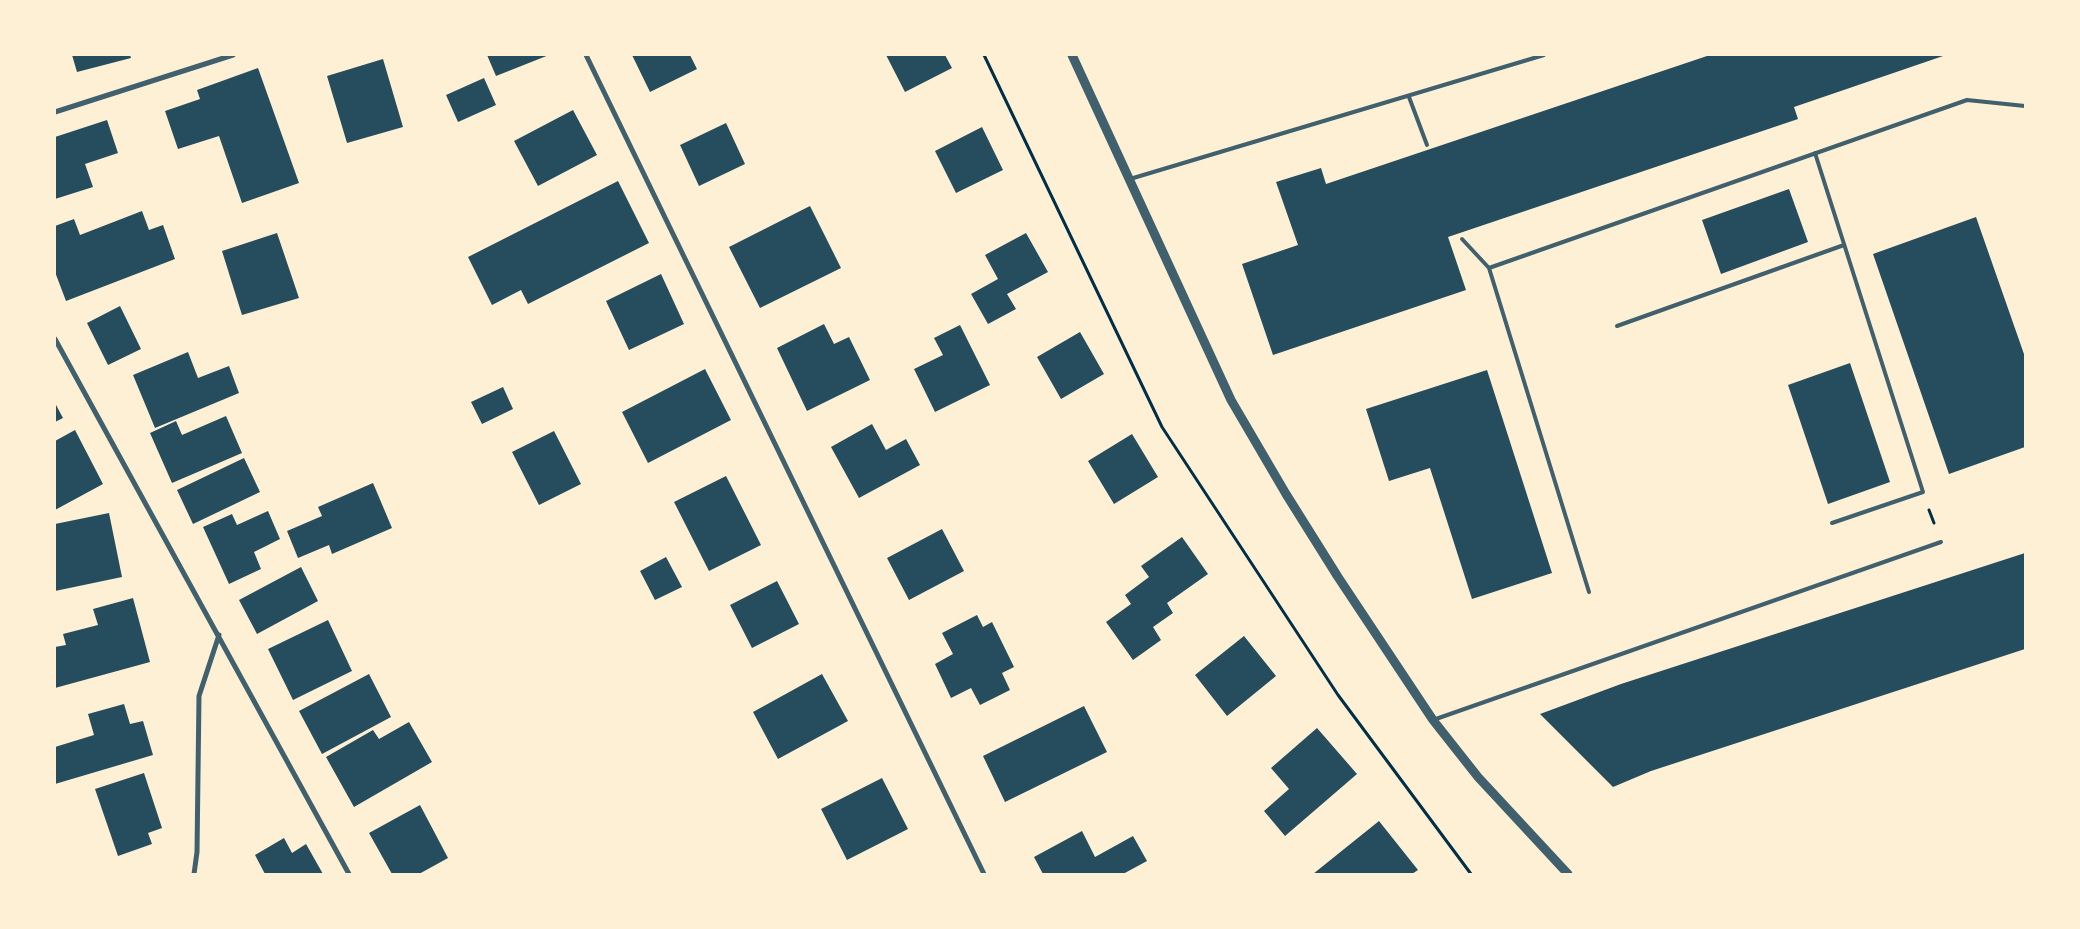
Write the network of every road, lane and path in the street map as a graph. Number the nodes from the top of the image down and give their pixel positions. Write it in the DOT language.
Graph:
graph roads {
  1 [pos="234,55"];
  2 [pos="586,55"];
  3 [pos="984,55"];
  4 [pos="1072,55"];
  5 [pos="1544,55"];
  6 [pos="1409,98"];
  7 [pos="2025,106"];
  8 [pos="55,112"];
  9 [pos="1427,145"];
  10 [pos="1815,153"];
  11 [pos="1130,179"];
  12 [pos="1462,239"];
  13 [pos="1844,245"];
  14 [pos="1489,268"];
  15 [pos="1617,326"];
  16 [pos="55,339"];
  17 [pos="1923,492"];
  18 [pos="1832,523"];
  19 [pos="1941,542"];
  20 [pos="1589,592"];
  21 [pos="219,634"];
  22 [pos="1433,720"];
  23 [pos="194,874"];
  24 [pos="350,874"];
  25 [pos="984,874"];
  26 [pos="1471,874"];
  27 [pos="1568,874"];
  1 -- 8 [label="street"];
  2 -- 25 [label="street"];
  3 -- 26 [label="path"];
  4 -- 11 [label="street"];
  5 -- 6 [label="lane"];
  6 -- 9 [label="lane"];
  6 -- 11 [label="lane"];
  7 -- 10 [label="lane"];
  10 -- 13 [label="lane"];
  10 -- 14 [label="lane"];
  11 -- 22 [label="street"];
  12 -- 14 [label="lane"];
  13 -- 15 [label="lane"];
  13 -- 17 [label="lane"];
  14 -- 20 [label="lane"];
  16 -- 21 [label="street"];
  17 -- 18 [label="lane"];
  17 -- 19 [label="path"];
  19 -- 22 [label="lane"];
  21 -- 23 [label="street"];
  21 -- 24 [label="street"];
  22 -- 27 [label="street"];
}
